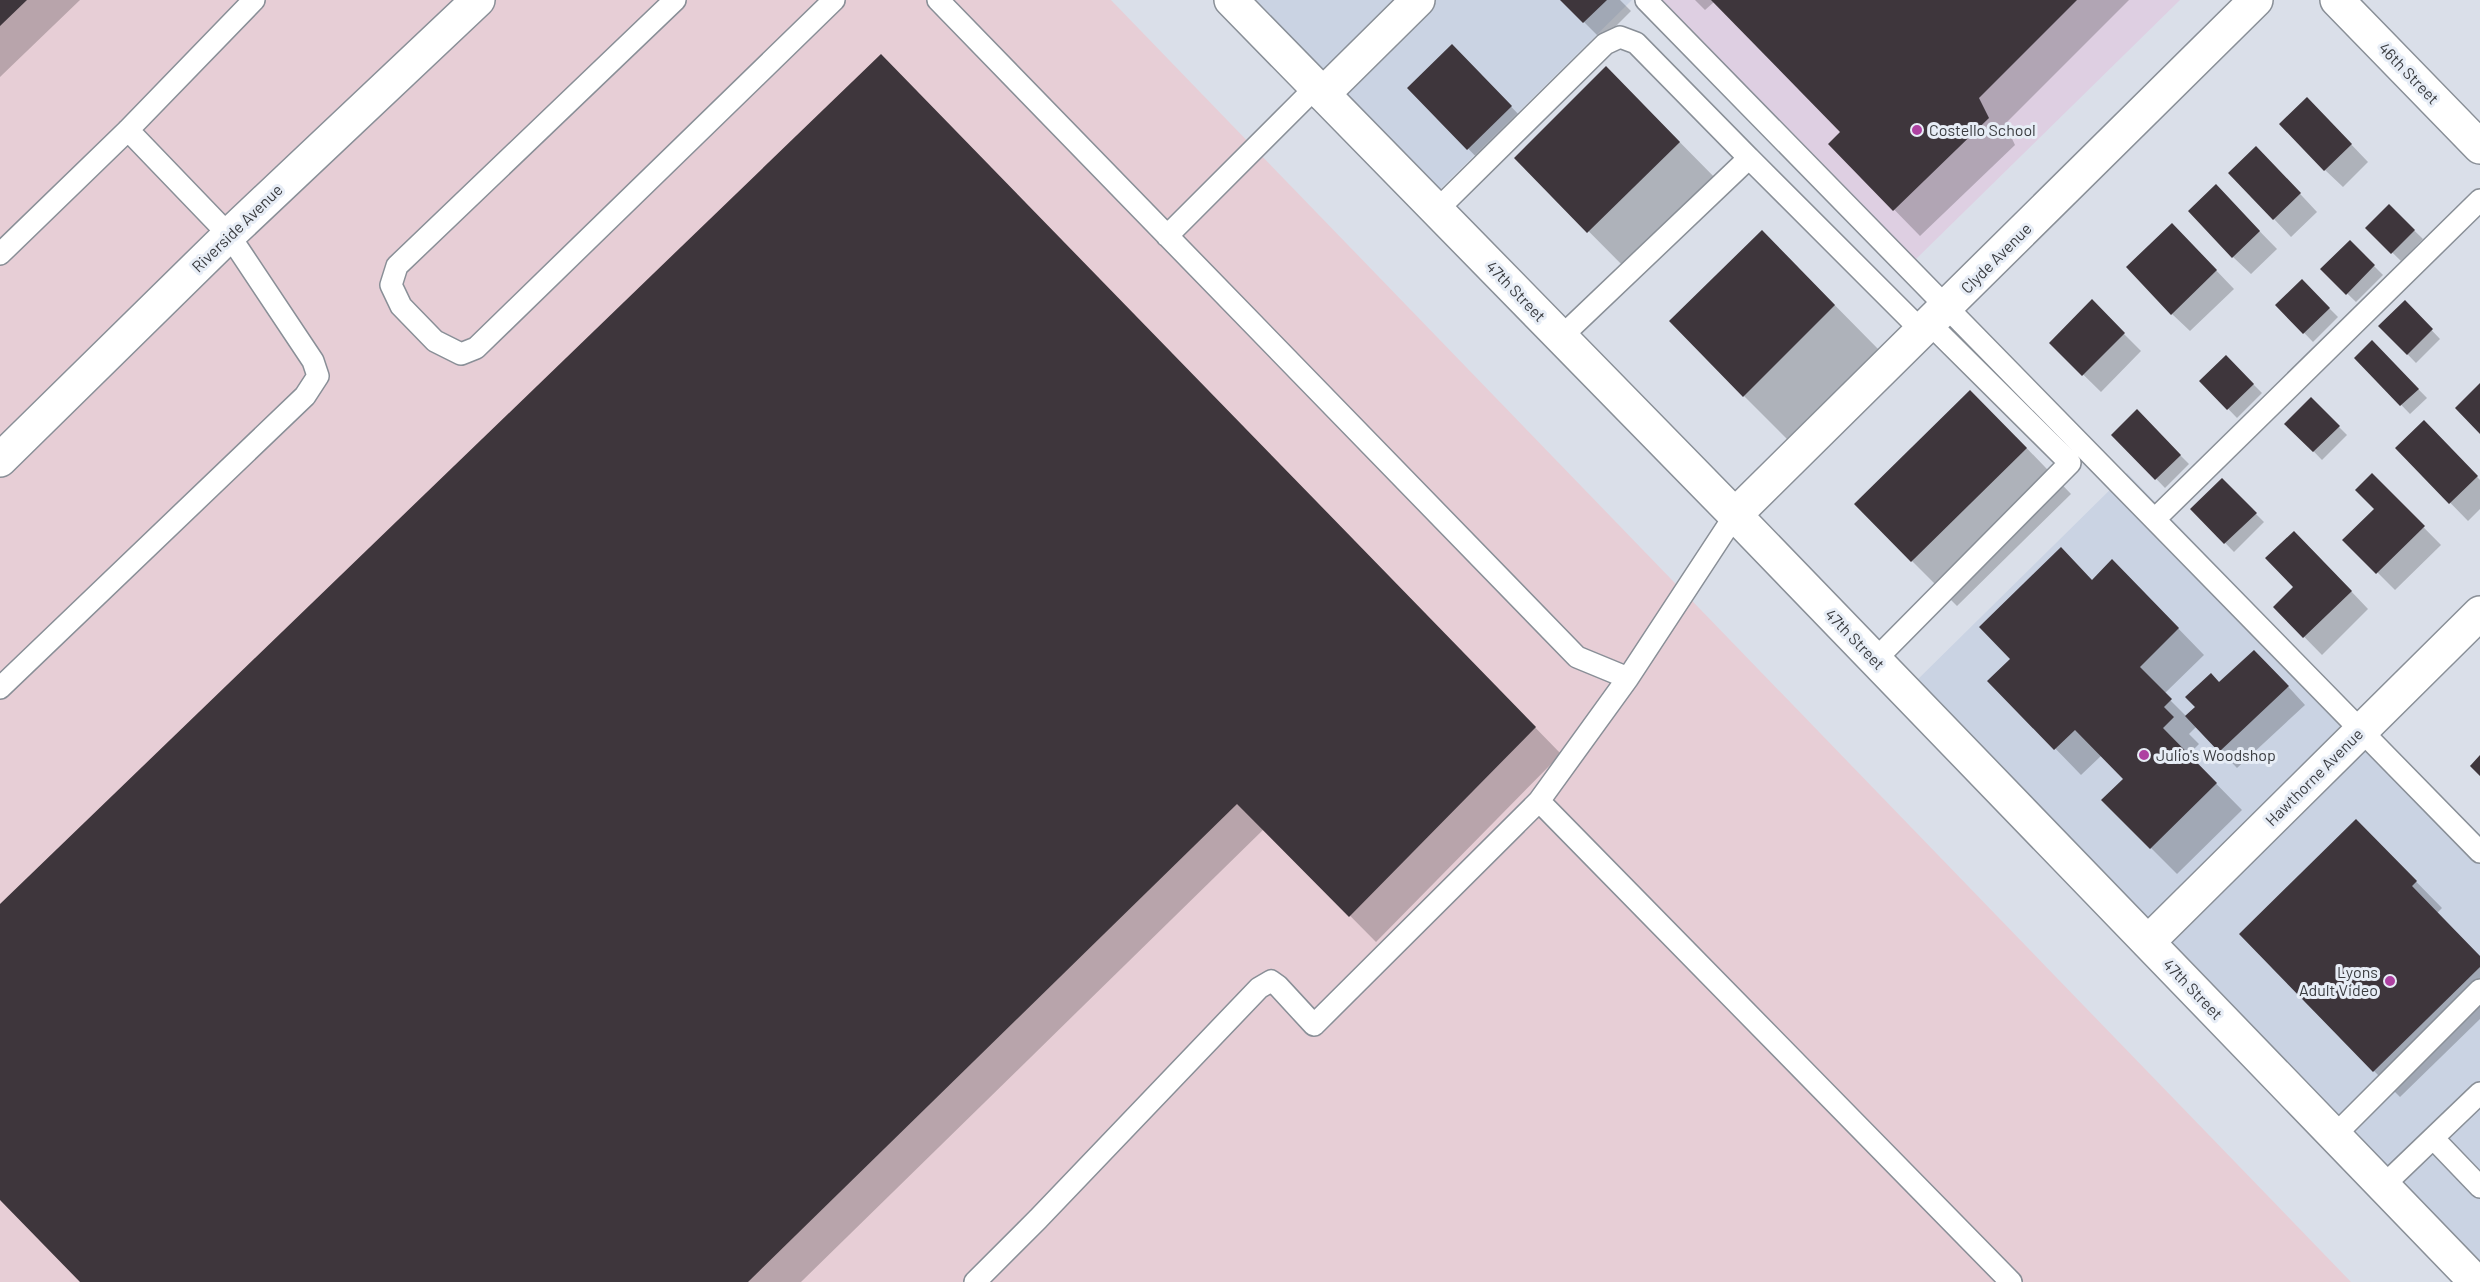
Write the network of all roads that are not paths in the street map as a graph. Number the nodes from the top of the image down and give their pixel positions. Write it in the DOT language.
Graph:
graph roads {
  1 [pos="254,0"];
  2 [pos="478,0"];
  3 [pos="675,0"];
  4 [pos="834,0"];
  5 [pos="938,0"];
  6 [pos="1231,0"];
  7 [pos="1418,0"];
  8 [pos="1646,0"];
  9 [pos="2256,0"];
  10 [pos="2337,0"];
  11 [pos="1320,90"];
  12 [pos="128,130"];
  13 [pos="2480,147"];
  14 [pos="1749,158"];
  15 [pos="2480,200"];
  16 [pos="1437,210"];
  17 [pos="229,235"];
  18 [pos="1167,236"];
  19 [pos="0,254"];
  20 [pos="1932,320"];
  21 [pos="1561,337"];
  22 [pos="0,460"];
  23 [pos="1735,515"];
  24 [pos="2155,519"];
  25 [pos="2480,613"];
  26 [pos="1875,660"];
  27 [pos="1628,678"];
  28 [pos="0,688"];
  29 [pos="2361,731"];
  30 [pos="1539,801"];
  31 [pos="2480,852"];
  32 [pos="2148,942"];
  33 [pos="2480,990"];
  34 [pos="2480,1093"];
  35 [pos="2335,1135"];
  36 [pos="2433,1138"];
  37 [pos="2383,1186"];
  38 [pos="2480,1187"];
  39 [pos="975,1282"];
  40 [pos="2011,1282"];
  41 [pos="2476,1282"];
  1 -- 12 [label="lane"];
  2 -- 17 [label="street, Riverside Avenue"];
  3 -- 4 [label="lane"];
  5 -- 18 [label="lane"];
  6 -- 11 [label="street, 47th Street"];
  7 -- 11 [label="street"];
  8 -- 20 [label="lane"];
  9 -- 20 [label="street, Clyde Avenue"];
  10 -- 13 [label="street, 46th Street"];
  11 -- 16 [label="street, 47th Street"];
  11 -- 18 [label="lane"];
  12 -- 17 [label="lane"];
  12 -- 19 [label="lane"];
  14 -- 16 [label="lane"];
  14 -- 20 [label="lane"];
  14 -- 21 [label="lane"];
  15 -- 24 [label="lane"];
  16 -- 21 [label="street, 47th Street"];
  17 -- 22 [label="street, Riverside Avenue"];
  17 -- 28 [label="lane"];
  18 -- 27 [label="lane"];
  20 -- 23 [label="street, Clyde Avenue"];
  20 -- 24 [label="lane"];
  20 -- 26 [label="lane"];
  21 -- 23 [label="street, 47th Street"];
  23 -- 26 [label="street, 47th Street"];
  23 -- 27 [label="lane"];
  24 -- 29 [label="lane"];
  25 -- 29 [label="street, Hawthorne Avenue"];
  26 -- 32 [label="street, 47th Street"];
  27 -- 30 [label="lane"];
  29 -- 31 [label="lane"];
  29 -- 32 [label="street, Hawthorne Avenue"];
  30 -- 39 [label="lane"];
  30 -- 40 [label="lane"];
  32 -- 35 [label="street, 47th Street"];
  33 -- 35 [label="lane"];
  34 -- 36 [label="lane"];
  35 -- 37 [label="street, 47th Street"];
  36 -- 37 [label="lane"];
  36 -- 38 [label="lane"];
  37 -- 41 [label="street, 47th Street"];
}
